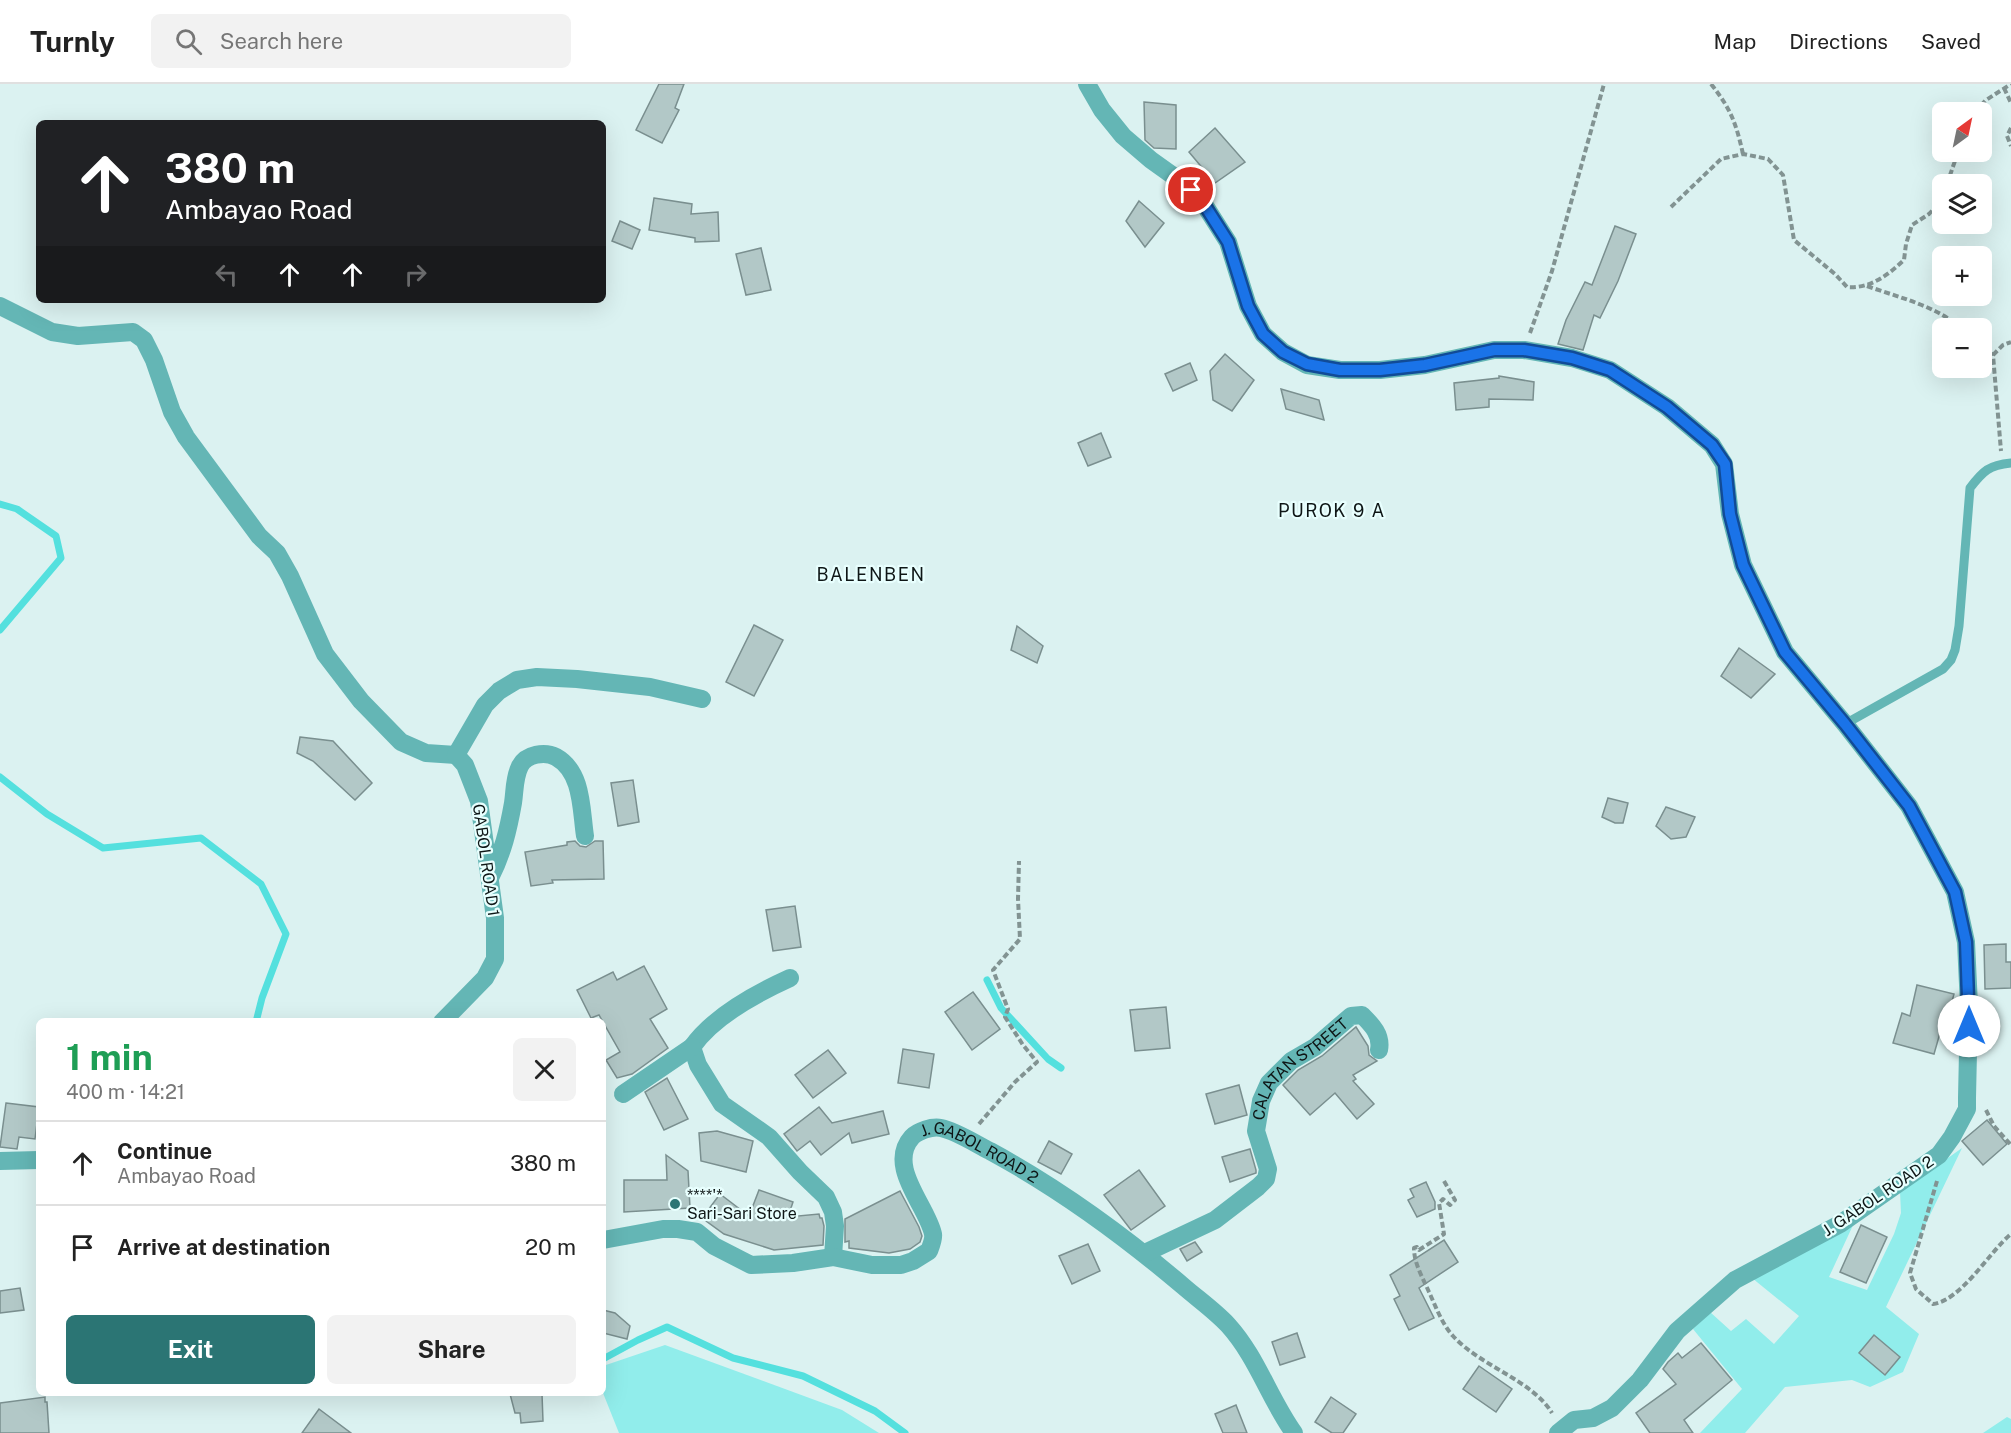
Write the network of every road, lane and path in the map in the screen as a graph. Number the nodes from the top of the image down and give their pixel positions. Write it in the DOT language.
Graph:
graph roads {
  1 [pos="1087,84"];
  2 [pos="1604,84"];
  3 [pos="1711,84"];
  4 [pos="2011,84"];
  5 [pos="2004,88"];
  6 [pos="1984,102"];
  7 [pos="2011,103"];
  8 [pos="2011,128"];
  9 [pos="2011,146"];
  10 [pos="1743,154"];
  11 [pos="1671,207"];
  12 [pos="1932,211"];
  13 [pos="1867,286"];
  14 [pos="0,306"];
  15 [pos="1949,318"];
  16 [pos="2011,342"];
  17 [pos="1524,350"];
  18 [pos="1993,355"];
  19 [pos="2006,463"];
  20 [pos="702,699"];
  21 [pos="1845,724"];
  22 [pos="456,755"];
  23 [pos="585,836"];
  24 [pos="1019,861"];
  25 [pos="490,878"];
  26 [pos="789,978"];
  27 [pos="446,1018"];
  28 [pos="692,1047"];
  29 [pos="1379,1050"];
  30 [pos="623,1094"];
  31 [pos="1983,1102"];
  32 [pos="970,1141"];
  33 [pos="2011,1145"];
  34 [pos="36,1160"];
  35 [pos="0,1161"];
  36 [pos="1939,1175"];
  37 [pos="1444,1181"];
  38 [pos="2011,1234"];
  39 [pos="606,1239"];
  40 [pos="1144,1253"];
  41 [pos="833,1257"];
  42 [pos="1560,1431"];
  43 [pos="1294,1433"];
  1 -- 17 [label="street, J. GABOL ROAD 2"];
  2 -- 17 [label="path"];
  3 -- 10 [label="path"];
  4 -- 5 [label="path"];
  5 -- 6 [label="path"];
  5 -- 7 [label="path"];
  8 -- 9 [label="path"];
  10 -- 11 [label="path"];
  10 -- 13 [label="path"];
  12 -- 13 [label="path"];
  13 -- 15 [label="path"];
  14 -- 22 [label="street"];
  16 -- 18 [label="path"];
  17 -- 21 [label="street, J. GABOL ROAD 2"];
  18 -- 19 [label="path"];
  19 -- 21 [label="lane"];
  20 -- 22 [label="street"];
  21 -- 42 [label="street, J. GABOL ROAD 2"];
  22 -- 25 [label="street, GABOL ROAD 1"];
  23 -- 25 [label="street"];
  24 -- 32 [label="path"];
  25 -- 27 [label="street, GABOL ROAD 1"];
  26 -- 28 [label="street"];
  28 -- 30 [label="street"];
  28 -- 41 [label="street"];
  29 -- 40 [label="street, CALATAN STREET"];
  31 -- 33 [label="path"];
  32 -- 40 [label="street, J. GABOL ROAD 2"];
  32 -- 41 [label="street, J. GABOL ROAD 2"];
  34 -- 35 [label="street"];
  36 -- 38 [label="path"];
  37 -- 42 [label="path"];
  39 -- 41 [label="street, J. GABOL ROAD 2"];
  40 -- 43 [label="street, J. GABOL ROAD 2"];
}
